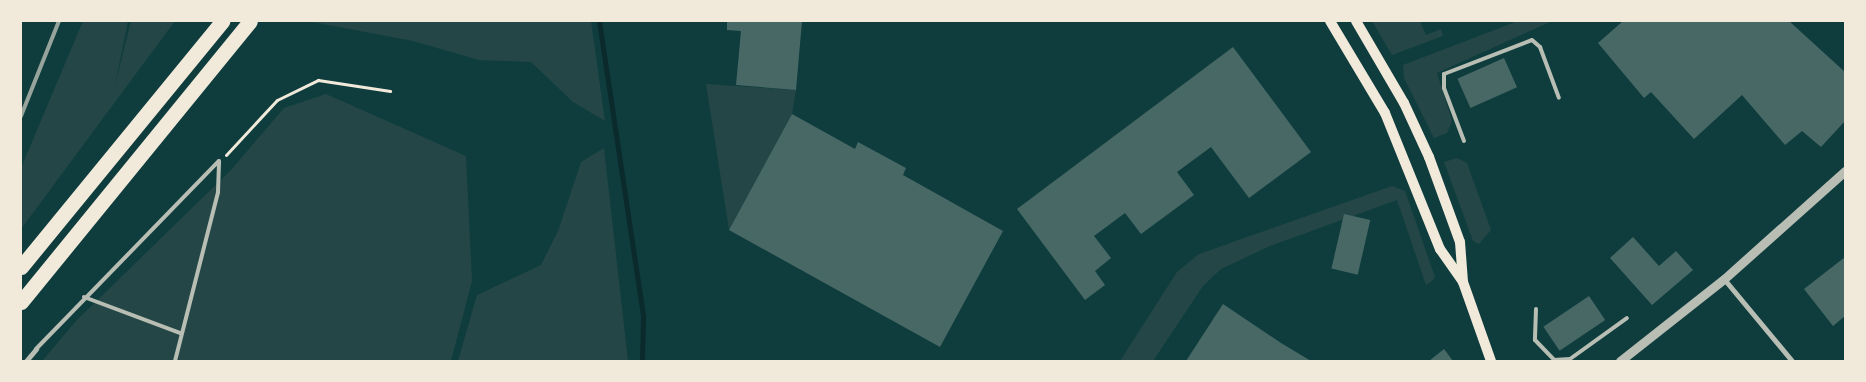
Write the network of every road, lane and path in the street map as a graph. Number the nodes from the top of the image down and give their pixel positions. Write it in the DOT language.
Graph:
graph roads {
  1 [pos="222,21"];
  2 [pos="250,21"];
  3 [pos="1330,21"];
  4 [pos="1356,21"];
  5 [pos="390,91"];
  6 [pos="1559,98"];
  7 [pos="1464,141"];
  8 [pos="220,162"];
  9 [pos="1845,171"];
  10 [pos="21,267"];
  11 [pos="1724,279"];
  12 [pos="1463,282"];
  13 [pos="84,297"];
  14 [pos="21,302"];
  15 [pos="1536,309"];
  16 [pos="1627,318"];
  17 [pos="180,333"];
  18 [pos="36,349"];
  19 [pos="26,361"];
  20 [pos="175,361"];
  21 [pos="1491,361"];
  22 [pos="1620,361"];
  23 [pos="1792,361"];
  1 -- 10 [label="highway"];
  2 -- 14 [label="highway"];
  3 -- 12 [label="main road"];
  4 -- 12 [label="main road"];
  5 -- 8 [label="path"];
  6 -- 7 [label="lane"];
  8 -- 13 [label="lane"];
  8 -- 17 [label="lane"];
  9 -- 11 [label="street"];
  11 -- 22 [label="street"];
  11 -- 23 [label="street"];
  12 -- 21 [label="main road"];
  13 -- 17 [label="lane"];
  13 -- 18 [label="lane"];
  15 -- 16 [label="lane"];
  17 -- 20 [label="lane"];
  18 -- 19 [label="street"];
}
